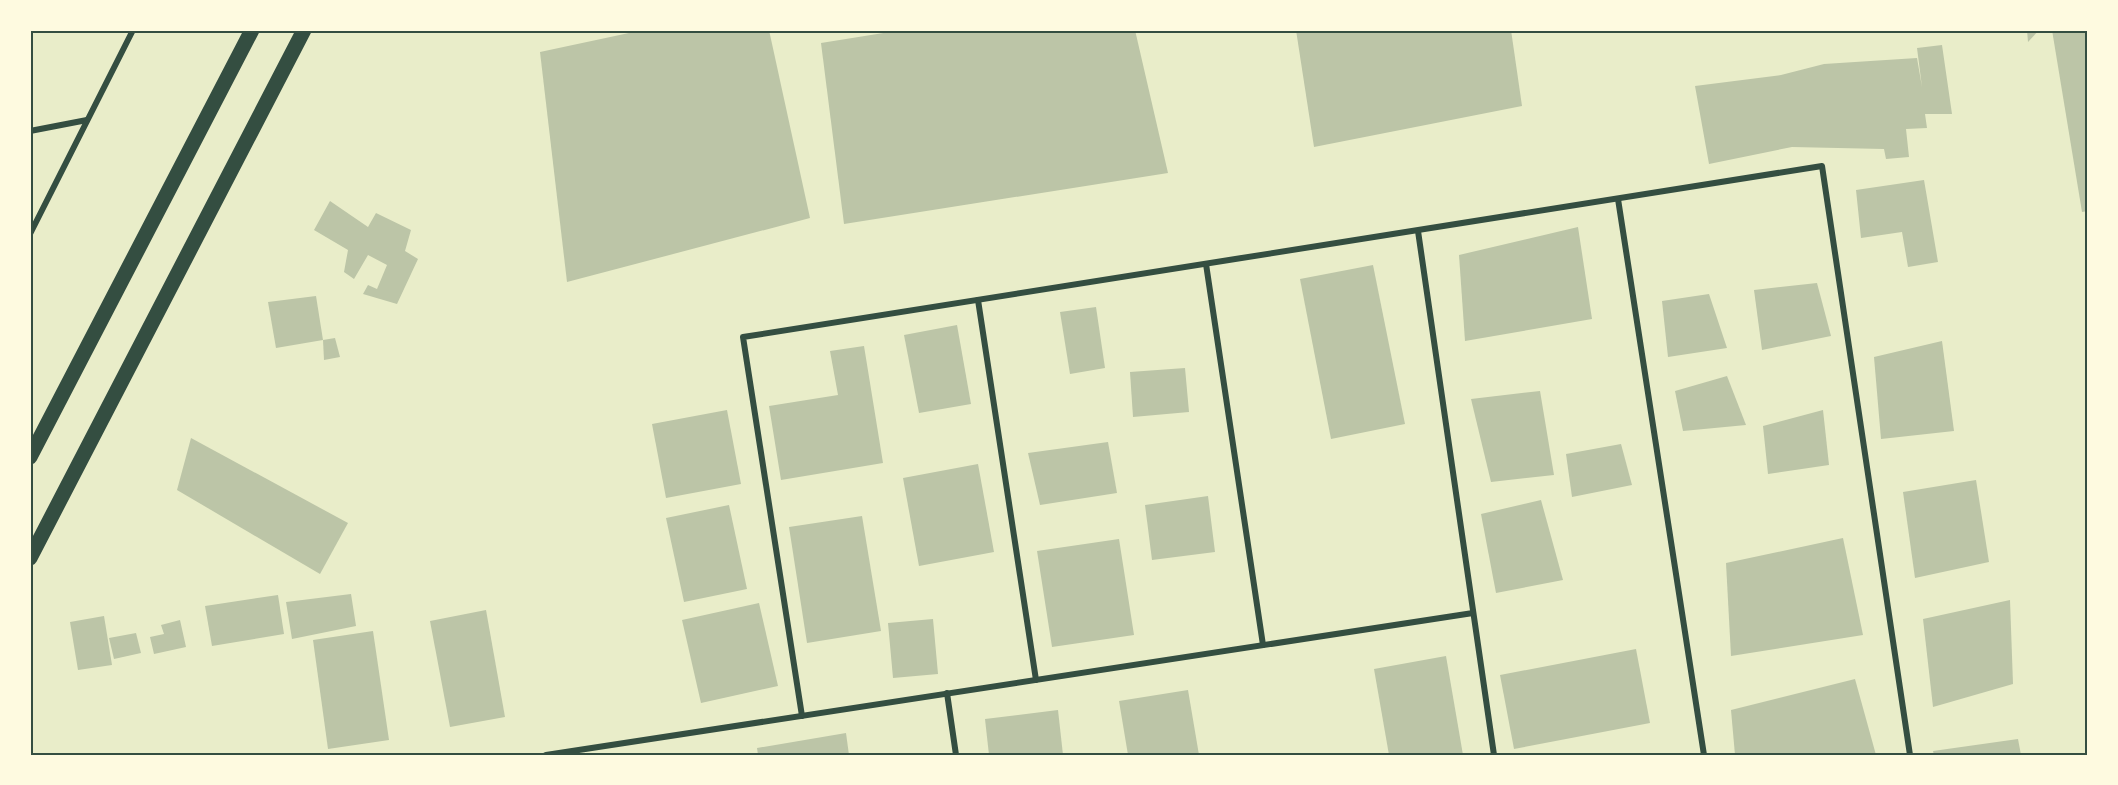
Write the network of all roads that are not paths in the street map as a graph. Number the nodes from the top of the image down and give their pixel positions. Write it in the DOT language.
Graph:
graph roads {
  1 [pos="133,30"];
  2 [pos="252,30"];
  3 [pos="304,30"];
  4 [pos="87,120"];
  5 [pos="30,131"];
  6 [pos="1618,199"];
  7 [pos="1418,231"];
  8 [pos="30,234"];
  9 [pos="1206,264"];
  10 [pos="978,300"];
  11 [pos="30,457"];
  12 [pos="30,558"];
  13 [pos="1473,613"];
  14 [pos="1263,645"];
  15 [pos="1036,680"];
  16 [pos="947,693"];
  17 [pos="802,716"];
  18 [pos="546,755"];
  19 [pos="956,755"];
  20 [pos="1494,755"];
  21 [pos="1704,755"];
  22 [pos="1910,755"];
  1 -- 4 [label="street"];
  2 -- 11 [label="main road"];
  3 -- 12 [label="main road"];
  4 -- 5 [label="street"];
  4 -- 8 [label="street"];
  6 -- 7 [label="street"];
  6 -- 21 [label="street"];
  6 -- 22 [label="street"];
  7 -- 9 [label="street"];
  7 -- 13 [label="street"];
  9 -- 10 [label="street"];
  9 -- 14 [label="street"];
  10 -- 15 [label="street"];
  10 -- 17 [label="street"];
  13 -- 14 [label="street"];
  13 -- 20 [label="street"];
  14 -- 15 [label="street"];
  15 -- 16 [label="street"];
  16 -- 17 [label="street"];
  16 -- 19 [label="street"];
  17 -- 18 [label="street"];
}
